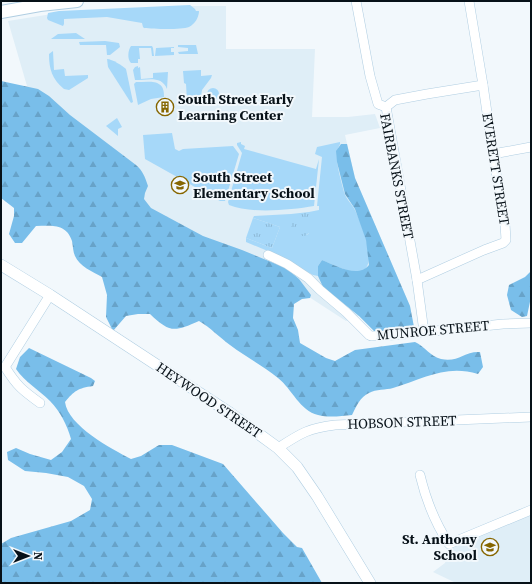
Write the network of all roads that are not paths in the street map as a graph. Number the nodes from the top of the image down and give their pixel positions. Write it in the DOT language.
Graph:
graph roads {
  1 [pos="77,1"];
  2 [pos="356,1"];
  3 [pos="469,1"];
  4 [pos="1,12"];
  5 [pos="483,85"];
  6 [pos="386,107"];
  7 [pos="531,147"];
  8 [pos="492,154"];
  9 [pos="268,255"];
  10 [pos="1,265"];
  11 [pos="416,280"];
  12 [pos="50,295"];
  13 [pos="531,323"];
  14 [pos="424,332"];
  15 [pos="40,403"];
  16 [pos="531,417"];
  17 [pos="278,448"];
  18 [pos="420,475"];
  19 [pos="531,510"];
  20 [pos="370,583"];
  1 -- 4 [label="main road"];
  2 -- 6 [label="street, FAIRBANKS STREET"];
  3 -- 5 [label="street, EVERETT STREET"];
  5 -- 6 [label="street"];
  5 -- 8 [label="street, EVERETT STREET"];
  6 -- 11 [label="street, FAIRBANKS STREET"];
  7 -- 8 [label="street"];
  8 -- 11 [label="street, EVERETT STREET"];
  9 -- 14 [label="street, MUNROE STREET"];
  10 -- 12 [label="street, HEYWOOD STREET"];
  11 -- 14 [label="street, FAIRBANKS STREET"];
  12 -- 15 [label="street"];
  12 -- 17 [label="street, HEYWOOD STREET"];
  13 -- 14 [label="street, MUNROE STREET"];
  16 -- 17 [label="street, HOBSON STREET"];
  17 -- 20 [label="street, HEYWOOD STREET"];
  18 -- 19 [label="street"];
}
